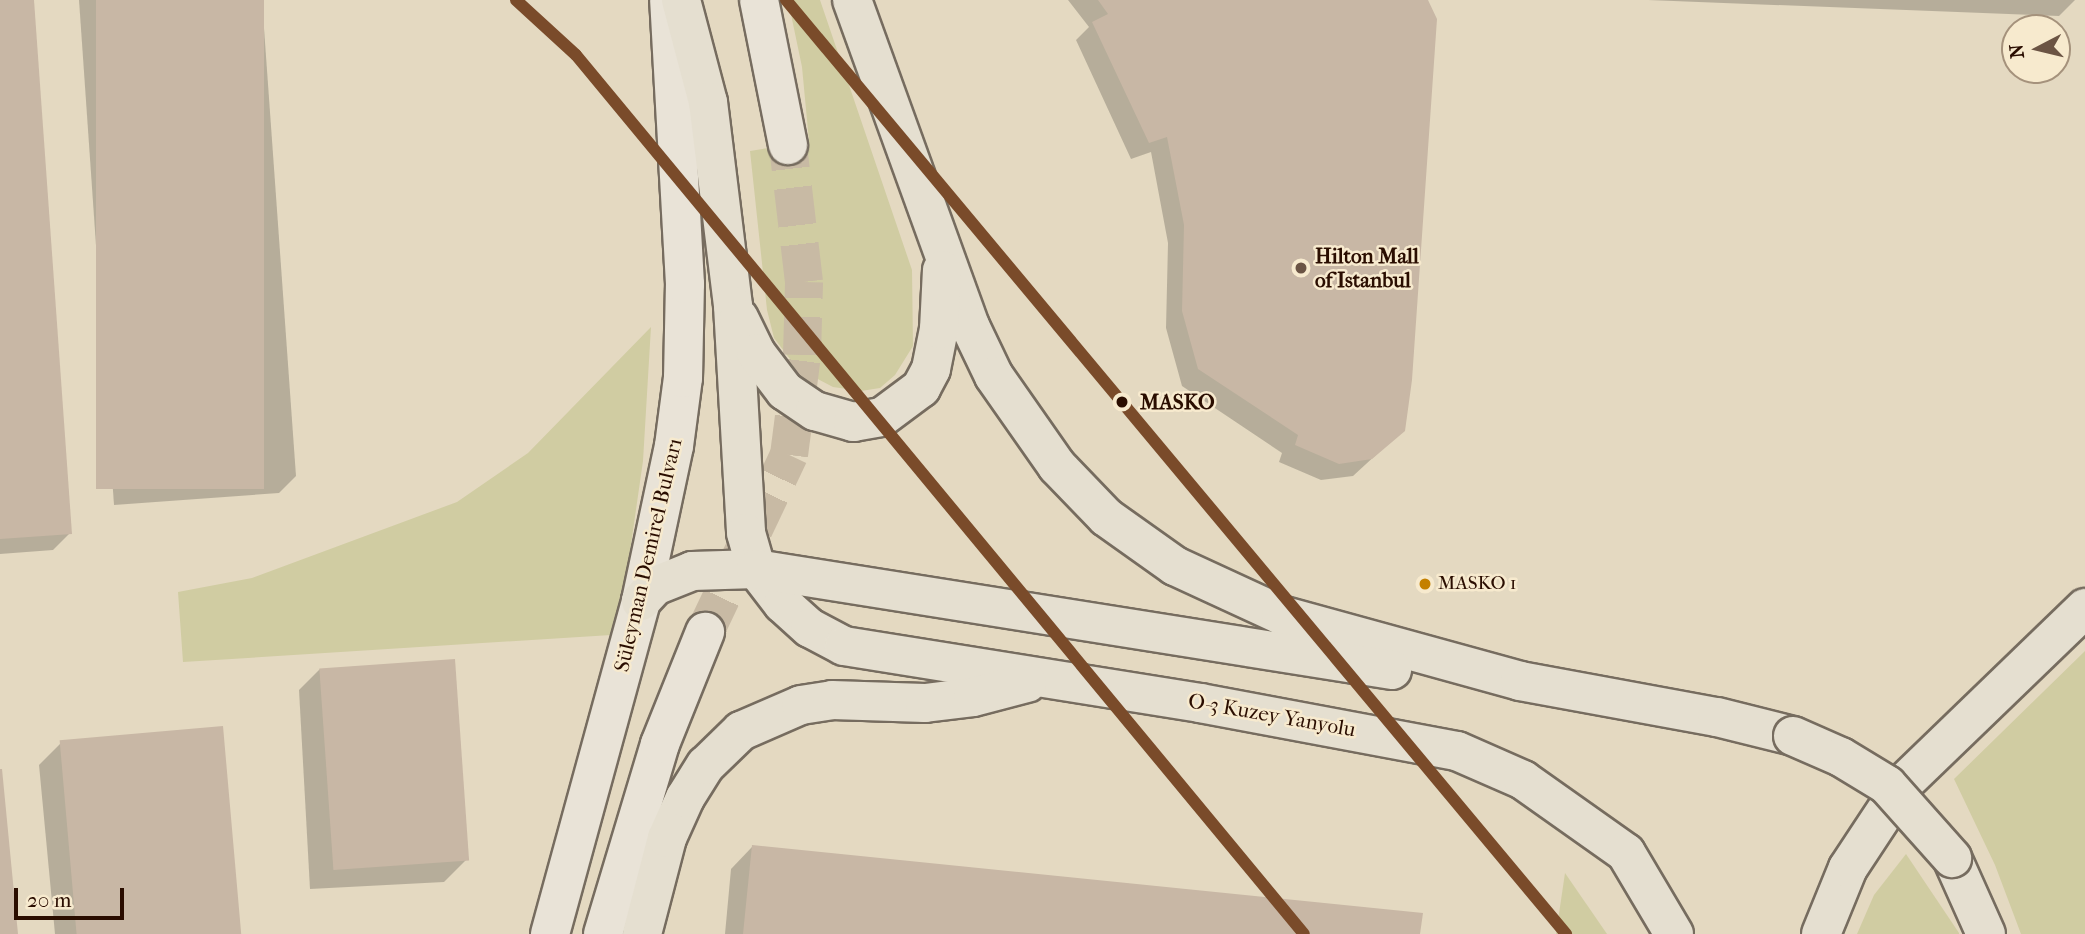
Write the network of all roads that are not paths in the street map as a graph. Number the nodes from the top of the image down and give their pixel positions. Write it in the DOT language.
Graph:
graph roads {
  1 [pos="669,0"];
  2 [pos="681,0"];
  3 [pos="759,0"];
  4 [pos="852,0"];
  5 [pos="788,145"];
  6 [pos="940,237"];
  7 [pos="733,306"];
  8 [pos="756,569"];
  9 [pos="641,601"];
  10 [pos="2085,608"];
  11 [pos="705,632"];
  12 [pos="1046,678"];
  13 [pos="1520,681"];
  14 [pos="550,934"];
  15 [pos="603,934"];
  16 [pos="642,934"];
  17 [pos="1674,934"];
  18 [pos="1821,934"];
  19 [pos="1986,934"];
  1 -- 9 [label="main road, Süleyman Demirel Bulvarı"];
  2 -- 7 [label="main road"];
  3 -- 5 [label="main road"];
  4 -- 6 [label="main road"];
  6 -- 7 [label="main road"];
  6 -- 13 [label="main road"];
  7 -- 8 [label="main road"];
  8 -- 9 [label="main road"];
  8 -- 12 [label="main road, O-3 Kuzey Yanyolu"];
  8 -- 13 [label="main road"];
  9 -- 14 [label="main road, Süleyman Demirel Bulvarı"];
  10 -- 18 [label="main road"];
  11 -- 15 [label="main road"];
  12 -- 16 [label="main road"];
  12 -- 17 [label="main road, O-3 Kuzey Yanyolu"];
  13 -- 19 [label="main road, bridge"];
}
